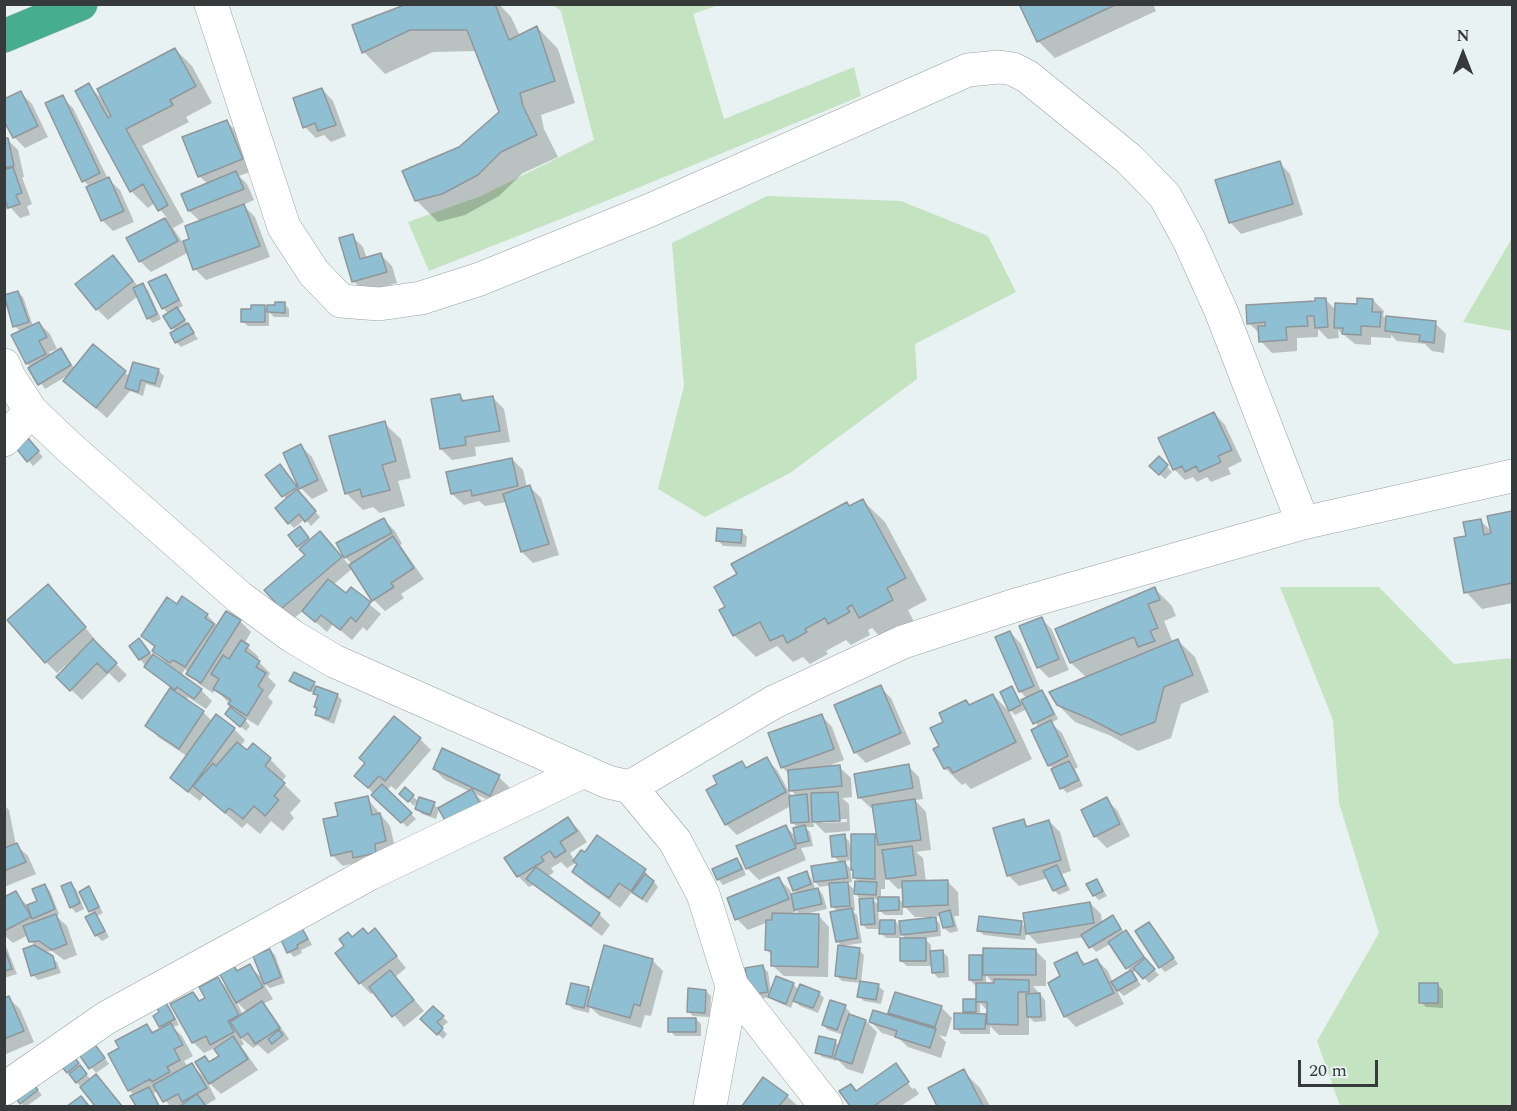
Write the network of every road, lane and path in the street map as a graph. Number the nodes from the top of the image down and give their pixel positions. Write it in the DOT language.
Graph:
graph roads {
  1 [pos="81,4"];
  2 [pos="212,4"];
  3 [pos="4,36"];
  4 [pos="4,365"];
  5 [pos="31,411"];
  6 [pos="4,440"];
  7 [pos="1512,476"];
  8 [pos="1303,523"];
  9 [pos="584,771"];
  10 [pos="630,787"];
  11 [pos="732,986"];
  12 [pos="4,1089"];
  13 [pos="710,1107"];
  14 [pos="826,1107"];
  1 -- 3 [label="highway"];
  2 -- 8 [label="street"];
  4 -- 5 [label="street"];
  5 -- 6 [label="street"];
  5 -- 9 [label="street"];
  7 -- 8 [label="street"];
  8 -- 10 [label="street"];
  9 -- 10 [label="street"];
  9 -- 12 [label="street"];
  10 -- 11 [label="street"];
  11 -- 13 [label="street"];
  11 -- 14 [label="street"];
}
